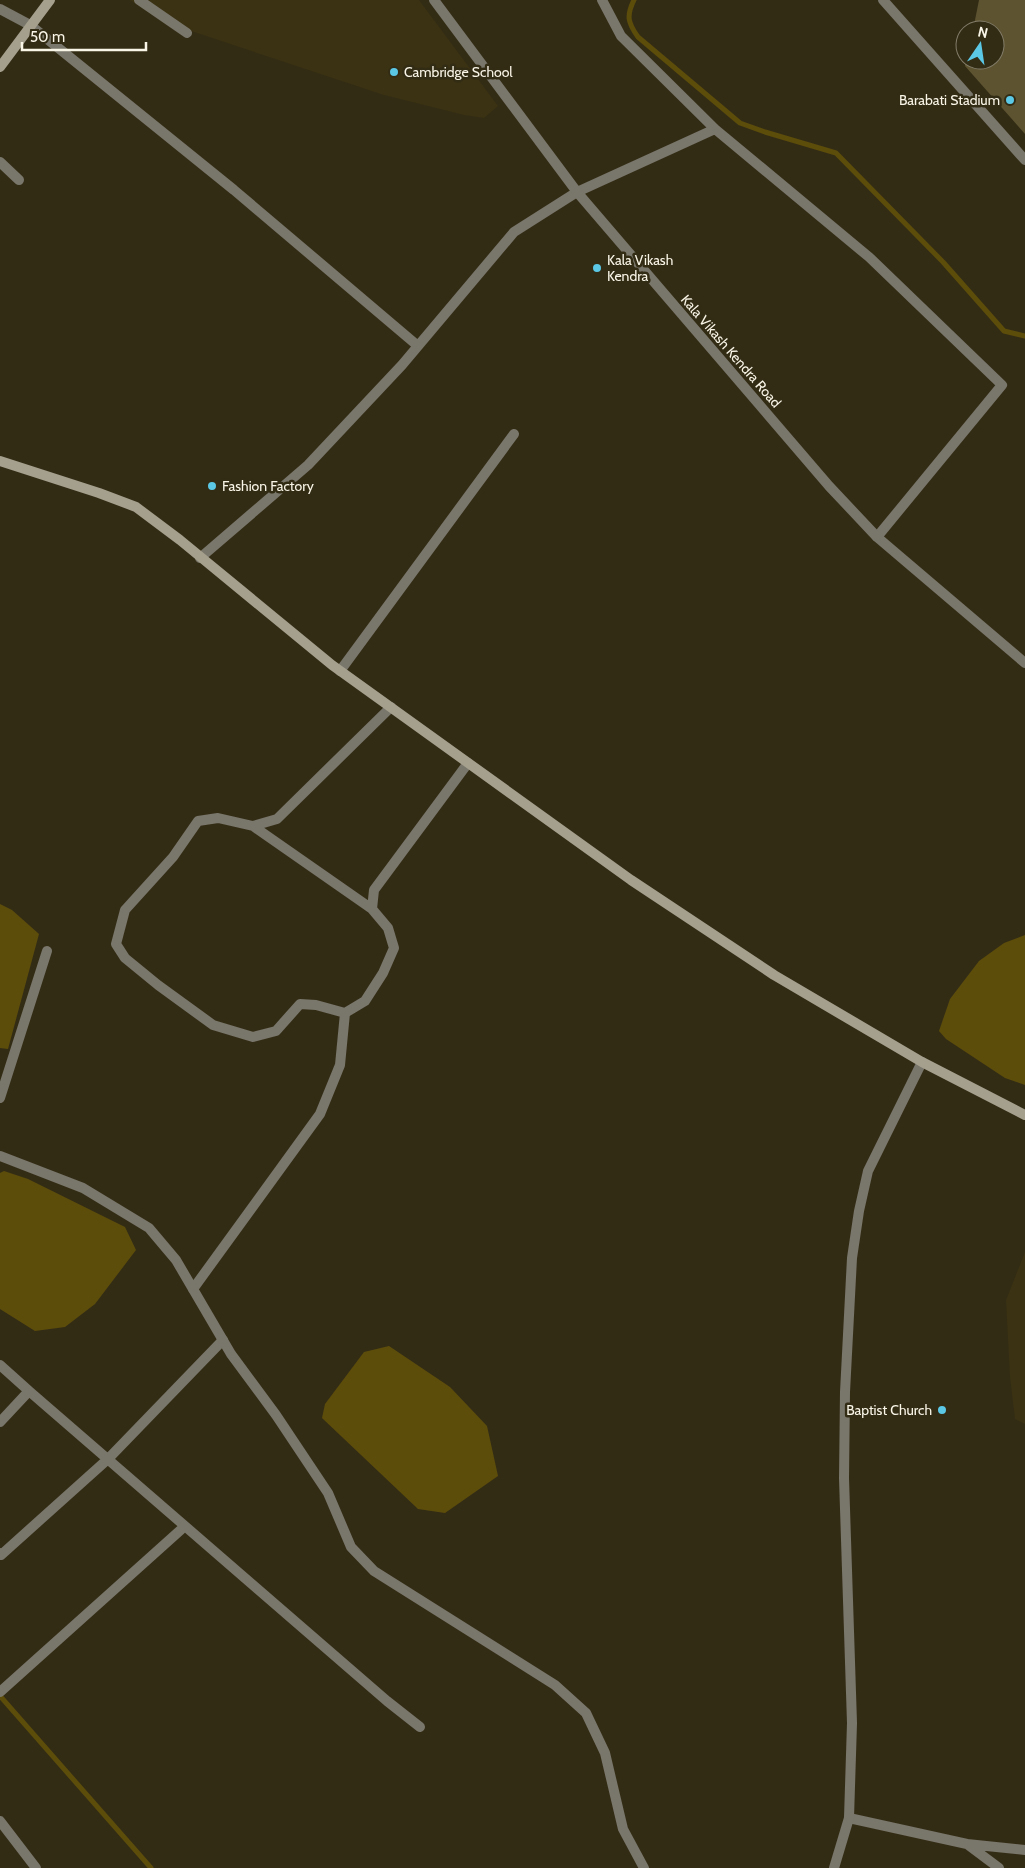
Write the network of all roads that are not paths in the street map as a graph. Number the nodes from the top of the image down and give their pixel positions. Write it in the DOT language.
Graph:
graph roads {
  1 [pos="50,0"];
  2 [pos="139,0"];
  3 [pos="434,0"];
  4 [pos="602,0"];
  5 [pos="882,0"];
  6 [pos="0,9"];
  7 [pos="30,25"];
  8 [pos="187,33"];
  9 [pos="0,67"];
  10 [pos="715,129"];
  11 [pos="1025,160"];
  12 [pos="0,162"];
  13 [pos="19,180"];
  14 [pos="577,192"];
  15 [pos="418,346"];
  16 [pos="514,434"];
  17 [pos="0,461"];
  18 [pos="876,537"];
  19 [pos="200,558"];
  20 [pos="1025,663"];
  21 [pos="340,671"];
  22 [pos="391,707"];
  23 [pos="468,763"];
  24 [pos="254,826"];
  25 [pos="372,909"];
  26 [pos="47,951"];
  27 [pos="345,1013"];
  28 [pos="922,1062"];
  29 [pos="0,1098"];
  30 [pos="1025,1115"];
  31 [pos="0,1156"];
  32 [pos="193,1289"];
  33 [pos="223,1340"];
  34 [pos="0,1365"];
  35 [pos="28,1391"];
  36 [pos="0,1422"];
  37 [pos="108,1459"];
  38 [pos="185,1526"];
  39 [pos="0,1553"];
  40 [pos="0,1692"];
  41 [pos="420,1727"];
  42 [pos="849,1818"];
  43 [pos="0,1821"];
  44 [pos="967,1844"];
  45 [pos="1025,1850"];
  46 [pos="36,1868"];
  47 [pos="644,1868"];
  48 [pos="834,1868"];
  49 [pos="999,1868"];
  1 -- 7 [label="main road"];
  2 -- 8 [label="street"];
  3 -- 14 [label="street, Kala Vikash Kendra Road"];
  4 -- 10 [label="street"];
  5 -- 11 [label="street"];
  6 -- 7 [label="street"];
  7 -- 9 [label="main road"];
  7 -- 15 [label="street"];
  10 -- 14 [label="street"];
  10 -- 18 [label="street"];
  12 -- 13 [label="street"];
  14 -- 15 [label="street"];
  14 -- 18 [label="street, Kala Vikash Kendra Road"];
  15 -- 19 [label="street"];
  16 -- 21 [label="street"];
  17 -- 19 [label="main road"];
  18 -- 20 [label="street, Kala Vikash Kendra Road"];
  19 -- 21 [label="main road"];
  21 -- 22 [label="main road"];
  22 -- 23 [label="main road"];
  22 -- 24 [label="street"];
  23 -- 25 [label="street"];
  23 -- 28 [label="main road"];
  24 -- 25 [label="street"];
  24 -- 27 [label="street"];
  25 -- 27 [label="street"];
  26 -- 29 [label="street"];
  27 -- 32 [label="street"];
  28 -- 30 [label="main road"];
  28 -- 42 [label="street"];
  31 -- 32 [label="street"];
  32 -- 33 [label="street"];
  33 -- 37 [label="street"];
  33 -- 47 [label="street"];
  34 -- 35 [label="street"];
  35 -- 36 [label="street"];
  35 -- 37 [label="street"];
  37 -- 38 [label="street"];
  37 -- 39 [label="street"];
  38 -- 40 [label="street"];
  38 -- 41 [label="street"];
  42 -- 44 [label="street"];
  42 -- 48 [label="street"];
  43 -- 46 [label="street"];
  44 -- 45 [label="street"];
  44 -- 49 [label="street"];
}
